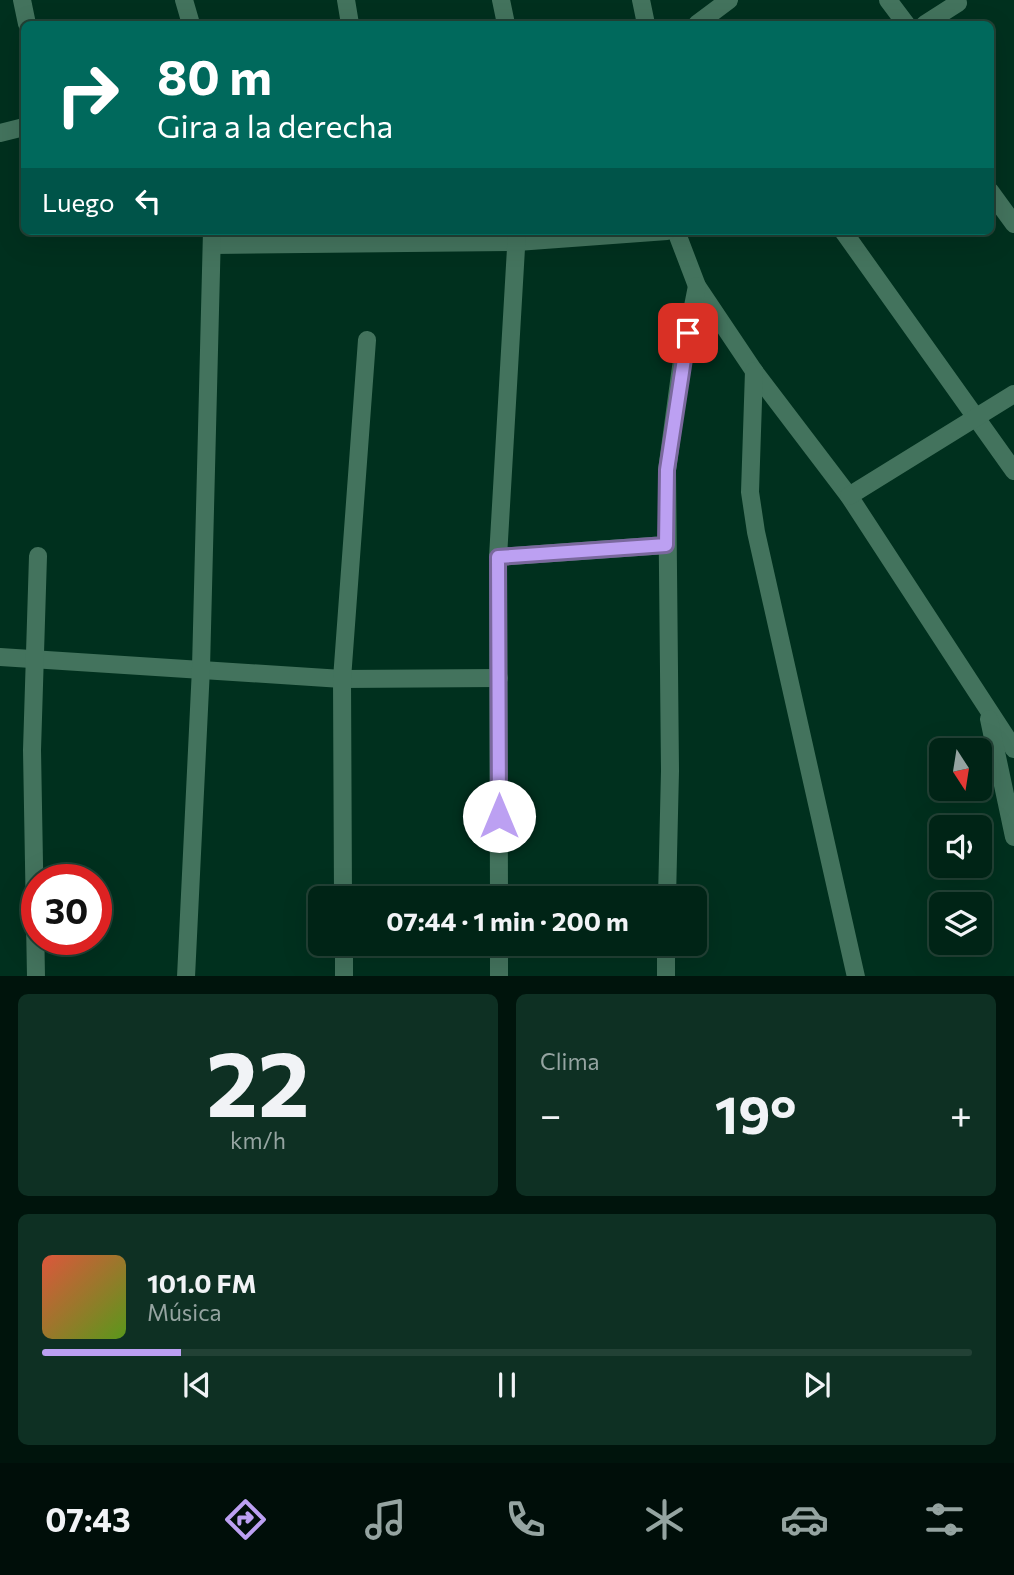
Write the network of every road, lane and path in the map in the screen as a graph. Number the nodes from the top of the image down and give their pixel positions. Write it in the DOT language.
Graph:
graph roads {
  1 [pos="22,0"];
  2 [pos="184,0"];
  3 [pos="346,0"];
  4 [pos="501,0"];
  5 [pos="641,0"];
  6 [pos="729,0"];
  7 [pos="888,0"];
  8 [pos="958,3"];
  9 [pos="26,21"];
  10 [pos="190,21"];
  11 [pos="350,21"];
  12 [pos="505,21"];
  13 [pos="645,21"];
  14 [pos="701,21"];
  15 [pos="904,21"];
  16 [pos="930,21"];
  17 [pos="21,128"];
  18 [pos="0,132"];
  19 [pos="994,196"];
  20 [pos="1014,224"];
  21 [pos="567,235"];
  22 [pos="678,235"];
  23 [pos="846,235"];
  24 [pos="517,237"];
  25 [pos="213,238"];
  26 [pos="376,238"];
  27 [pos="697,286"];
  28 [pos="367,340"];
  29 [pos="754,371"];
  30 [pos="1014,394"];
  31 [pos="977,417"];
  32 [pos="1014,471"];
  33 [pos="849,496"];
  34 [pos="666,545"];
  35 [pos="38,556"];
  36 [pos="498,557"];
  37 [pos="0,657"];
  38 [pos="36,659"];
  39 [pos="201,668"];
  40 [pos="499,678"];
  41 [pos="342,679"];
  42 [pos="988,712"];
  43 [pos="1014,749"];
  44 [pos="1014,837"];
  45 [pos="344,886"];
  46 [pos="499,886"];
  47 [pos="667,886"];
  48 [pos="344,956"];
  49 [pos="499,956"];
  50 [pos="666,956"];
  51 [pos="36,976"];
  52 [pos="186,976"];
  53 [pos="344,976"];
  54 [pos="499,976"];
  55 [pos="666,976"];
  56 [pos="856,976"];
  1 -- 9 [label="street"];
  2 -- 10 [label="street"];
  3 -- 11 [label="street"];
  4 -- 12 [label="street"];
  5 -- 13 [label="street"];
  6 -- 14 [label="street"];
  7 -- 15 [label="street"];
  8 -- 16 [label="street"];
  17 -- 18 [label="street"];
  19 -- 20 [label="street"];
  21 -- 24 [label="street"];
  22 -- 27 [label="street"];
  23 -- 31 [label="street"];
  24 -- 26 [label="street"];
  24 -- 36 [label="street"];
  25 -- 26 [label="street"];
  25 -- 39 [label="street"];
  27 -- 29 [label="street"];
  27 -- 34 [label="street"];
  28 -- 41 [label="street"];
  29 -- 33 [label="street"];
  29 -- 56 [label="street"];
  30 -- 31 [label="street"];
  31 -- 32 [label="street"];
  31 -- 33 [label="street"];
  33 -- 42 [label="street"];
  34 -- 36 [label="street"];
  34 -- 47 [label="street"];
  35 -- 38 [label="street"];
  36 -- 40 [label="street"];
  37 -- 38 [label="street"];
  38 -- 39 [label="street"];
  38 -- 51 [label="street"];
  39 -- 41 [label="street"];
  39 -- 52 [label="street"];
  40 -- 41 [label="street"];
  40 -- 46 [label="street"];
  41 -- 45 [label="street"];
  42 -- 43 [label="street"];
  42 -- 44 [label="street"];
  48 -- 53 [label="street"];
  49 -- 54 [label="street"];
  50 -- 55 [label="street"];
}
